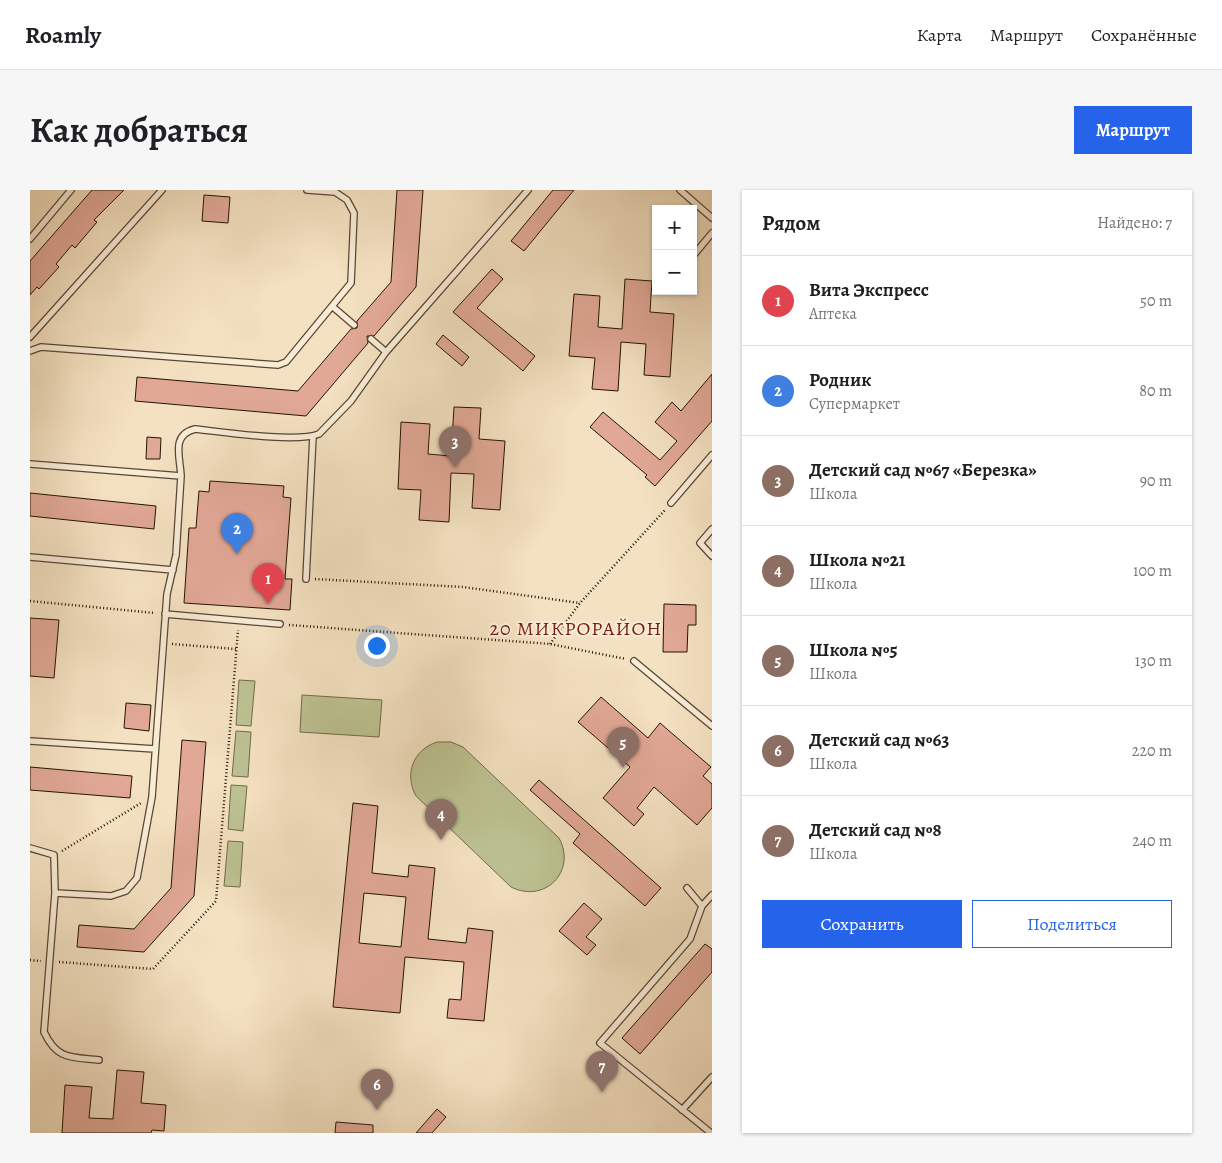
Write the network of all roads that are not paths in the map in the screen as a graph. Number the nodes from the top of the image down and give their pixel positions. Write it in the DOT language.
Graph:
graph roads {
  1 [pos="71,190"];
  2 [pos="162,190"];
  3 [pos="307,190"];
  4 [pos="528,190"];
  5 [pos="680,190"];
  6 [pos="335,191"];
  7 [pos="712,218"];
  8 [pos="712,233"];
  9 [pos="30,239"];
  10 [pos="697,251"];
  11 [pos="333,307"];
  12 [pos="354,325"];
  13 [pos="30,337"];
  14 [pos="371,339"];
  15 [pos="30,351"];
  16 [pos="386,352"];
  17 [pos="313,436"];
  18 [pos="712,454"];
  19 [pos="30,464"];
  20 [pos="181,476"];
  21 [pos="671,503"];
  22 [pos="712,530"];
  23 [pos="712,556"];
  24 [pos="30,557"];
  25 [pos="173,570"];
  26 [pos="306,579"];
  27 [pos="165,614"];
  28 [pos="280,624"];
  29 [pos="634,661"];
  30 [pos="712,726"];
  31 [pos="30,740"];
  32 [pos="155,749"];
  33 [pos="30,848"];
  34 [pos="687,888"];
  35 [pos="55,893"];
  36 [pos="712,895"];
  37 [pos="702,906"];
  38 [pos="99,1060"];
  39 [pos="712,1077"];
  40 [pos="682,1110"];
  41 [pos="711,1133"];
  1 -- 9 [label="lane"];
  2 -- 13 [label="lane"];
  3 -- 6 [label="lane"];
  4 -- 16 [label="lane"];
  5 -- 7 [label="lane"];
  6 -- 11 [label="lane"];
  8 -- 10 [label="lane"];
  11 -- 12 [label="lane"];
  11 -- 15 [label="lane"];
  14 -- 16 [label="lane"];
  16 -- 17 [label="lane"];
  17 -- 20 [label="lane"];
  17 -- 26 [label="lane"];
  18 -- 21 [label="lane"];
  19 -- 20 [label="lane"];
  20 -- 25 [label="lane"];
  22 -- 23 [label="lane"];
  24 -- 25 [label="lane"];
  25 -- 27 [label="lane"];
  27 -- 28 [label="lane"];
  27 -- 32 [label="lane"];
  29 -- 30 [label="lane"];
  31 -- 32 [label="lane"];
  32 -- 35 [label="lane"];
  33 -- 35 [label="lane"];
  34 -- 37 [label="lane"];
  35 -- 38 [label="lane"];
  36 -- 37 [label="lane"];
  37 -- 40 [label="lane"];
  39 -- 40 [label="lane"];
  40 -- 41 [label="lane"];
}
